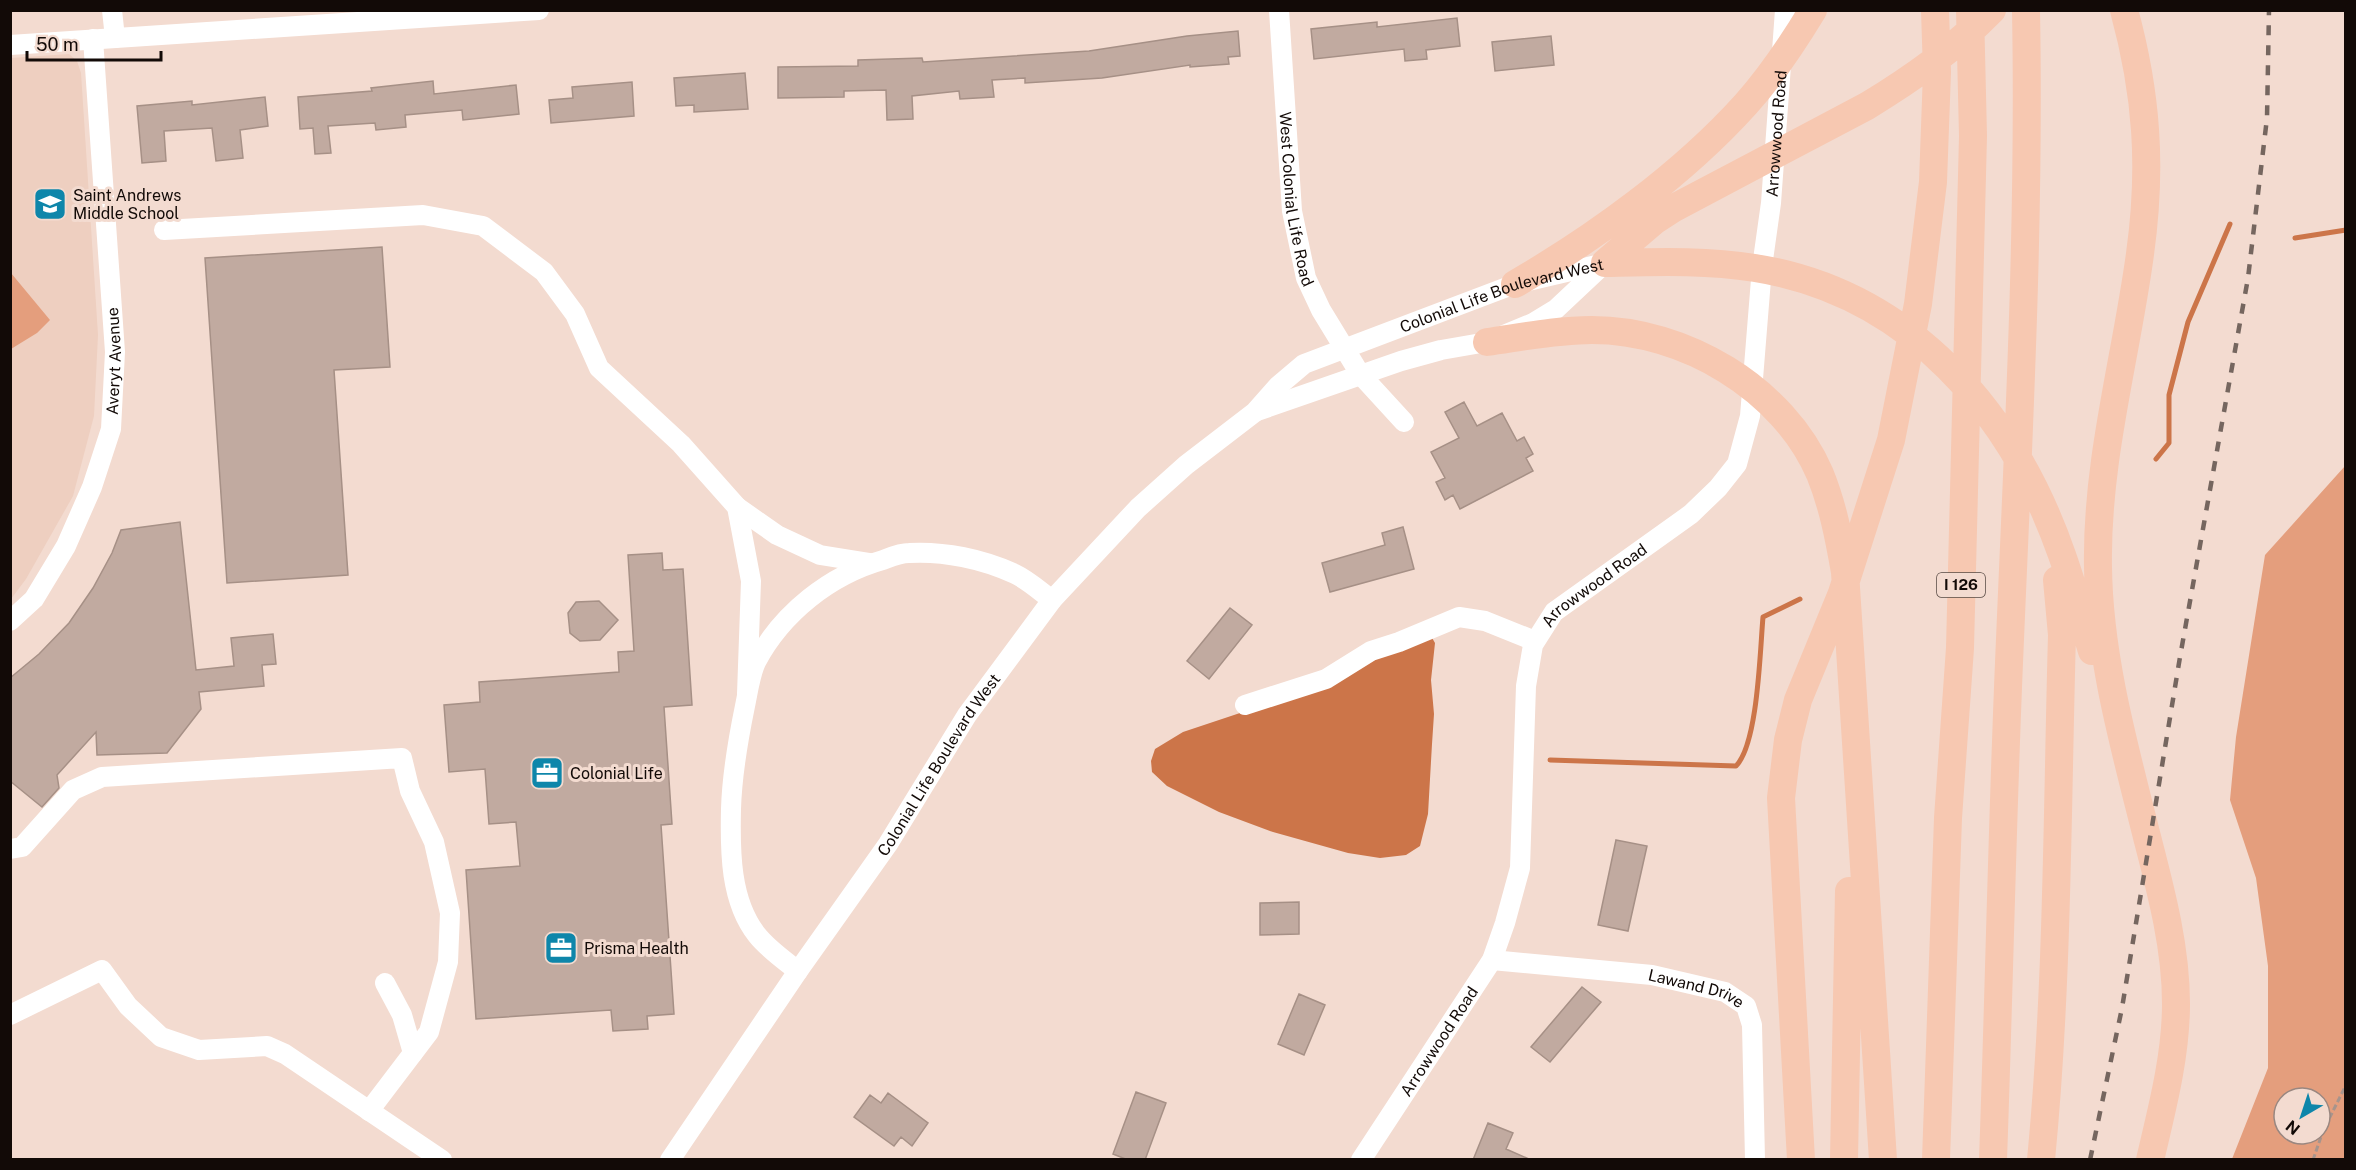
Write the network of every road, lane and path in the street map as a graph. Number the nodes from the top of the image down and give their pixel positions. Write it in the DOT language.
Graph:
graph roads {
  1 [pos="112,10"];
  2 [pos="539,10"];
  3 [pos="1279,10"];
  4 [pos="1785,10"];
  5 [pos="1813,10"];
  6 [pos="1935,10"];
  7 [pos="1971,10"];
  8 [pos="1992,10"];
  9 [pos="2025,10"];
  10 [pos="2124,10"];
  11 [pos="115,38"];
  12 [pos="93,39"];
  13 [pos="10,45"];
  14 [pos="164,230"];
  15 [pos="1605,263"];
  16 [pos="1515,284"];
  17 [pos="1487,342"];
  18 [pos="1344,347"];
  19 [pos="1360,374"];
  20 [pos="1255,412"];
  21 [pos="1404,422"];
  22 [pos="2036,494"];
  23 [pos="737,507"];
  24 [pos="870,563"];
  25 [pos="1052,600"];
  26 [pos="10,621"];
  27 [pos="1535,642"];
  28 [pos="2103,668"];
  29 [pos="1852,691"];
  30 [pos="747,694"];
  31 [pos="1245,705"];
  32 [pos="10,849"];
  33 [pos="1492,960"];
  34 [pos="798,971"];
  35 [pos="385,983"];
  36 [pos="10,1015"];
  37 [pos="413,1053"];
  38 [pos="2346,1085"];
  39 [pos="369,1111"];
  40 [pos="418,1153"];
  41 [pos="442,1160"];
  42 [pos="670,1160"];
  43 [pos="1361,1160"];
  44 [pos="1755,1160"];
  45 [pos="1801,1160"];
  46 [pos="1845,1160"];
  47 [pos="1883,1160"];
  48 [pos="1936,1160"];
  49 [pos="1993,1160"];
  50 [pos="2041,1160"];
  51 [pos="2150,1160"];
  52 [pos="2313,1160"];
  1 -- 11 [label="street"];
  2 -- 11 [label="street"];
  3 -- 18 [label="street, West Colonial Life Road"];
  4 -- 27 [label="street, Arrowwood Road"];
  5 -- 16 [label="highway"];
  6 -- 45 [label="highway"];
  7 -- 48 [label="highway, I 126"];
  8 -- 15 [label="highway"];
  9 -- 49 [label="highway"];
  10 -- 28 [label="highway"];
  11 -- 12 [label="street"];
  12 -- 13 [label="street"];
  12 -- 26 [label="street, Averyt Avenue"];
  14 -- 23 [label="street"];
  15 -- 16 [label="street, Colonial Life Boulevard West"];
  15 -- 17 [label="street, Colonial Life Boulevard West"];
  15 -- 22 [label="highway"];
  16 -- 18 [label="street, Colonial Life Boulevard West"];
  17 -- 19 [label="street, Colonial Life Boulevard West"];
  17 -- 29 [label="highway"];
  18 -- 19 [label="street, West Colonial Life Road"];
  18 -- 20 [label="street, Colonial Life Boulevard West"];
  19 -- 20 [label="street, Colonial Life Boulevard West"];
  19 -- 21 [label="street, West Colonial Life Road"];
  20 -- 25 [label="street, Colonial Life Boulevard West"];
  22 -- 28 [label="highway"];
  22 -- 50 [label="highway"];
  23 -- 24 [label="street"];
  23 -- 30 [label="street"];
  24 -- 25 [label="street"];
  24 -- 30 [label="street"];
  25 -- 34 [label="street, Colonial Life Boulevard West"];
  27 -- 31 [label="street"];
  27 -- 33 [label="street, Arrowwood Road"];
  28 -- 51 [label="highway"];
  29 -- 46 [label="highway"];
  29 -- 47 [label="highway"];
  30 -- 34 [label="street"];
  32 -- 37 [label="street"];
  33 -- 43 [label="street, Arrowwood Road"];
  33 -- 44 [label="street, Lawand Drive"];
  34 -- 42 [label="street, Colonial Life Boulevard West"];
  35 -- 37 [label="street"];
  36 -- 39 [label="street"];
  37 -- 39 [label="street"];
  38 -- 52 [label="path"];
  39 -- 40 [label="street"];
  40 -- 41 [label="street"];
}
